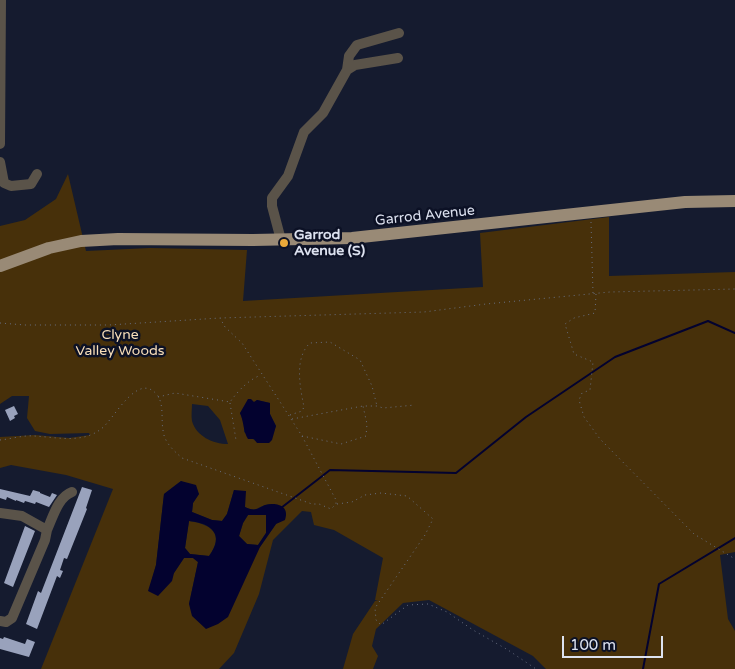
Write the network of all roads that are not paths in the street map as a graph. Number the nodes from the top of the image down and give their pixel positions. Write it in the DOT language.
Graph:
graph roads {
  1 [pos="0,0"];
  2 [pos="399,33"];
  3 [pos="398,58"];
  4 [pos="347,70"];
  5 [pos="0,144"];
  6 [pos="0,162"];
  7 [pos="37,174"];
  8 [pos="735,202"];
  9 [pos="281,240"];
  10 [pos="0,266"];
  11 [pos="72,492"];
  12 [pos="0,513"];
  13 [pos="47,530"];
  14 [pos="0,621"];
  1 -- 5 [label="street"];
  2 -- 4 [label="street"];
  3 -- 4 [label="street"];
  4 -- 9 [label="street"];
  6 -- 7 [label="street"];
  8 -- 9 [label="main road, Garrod Avenue"];
  9 -- 10 [label="main road, Garrod Avenue"];
  11 -- 13 [label="street"];
  12 -- 13 [label="street"];
  13 -- 14 [label="street"];
}
